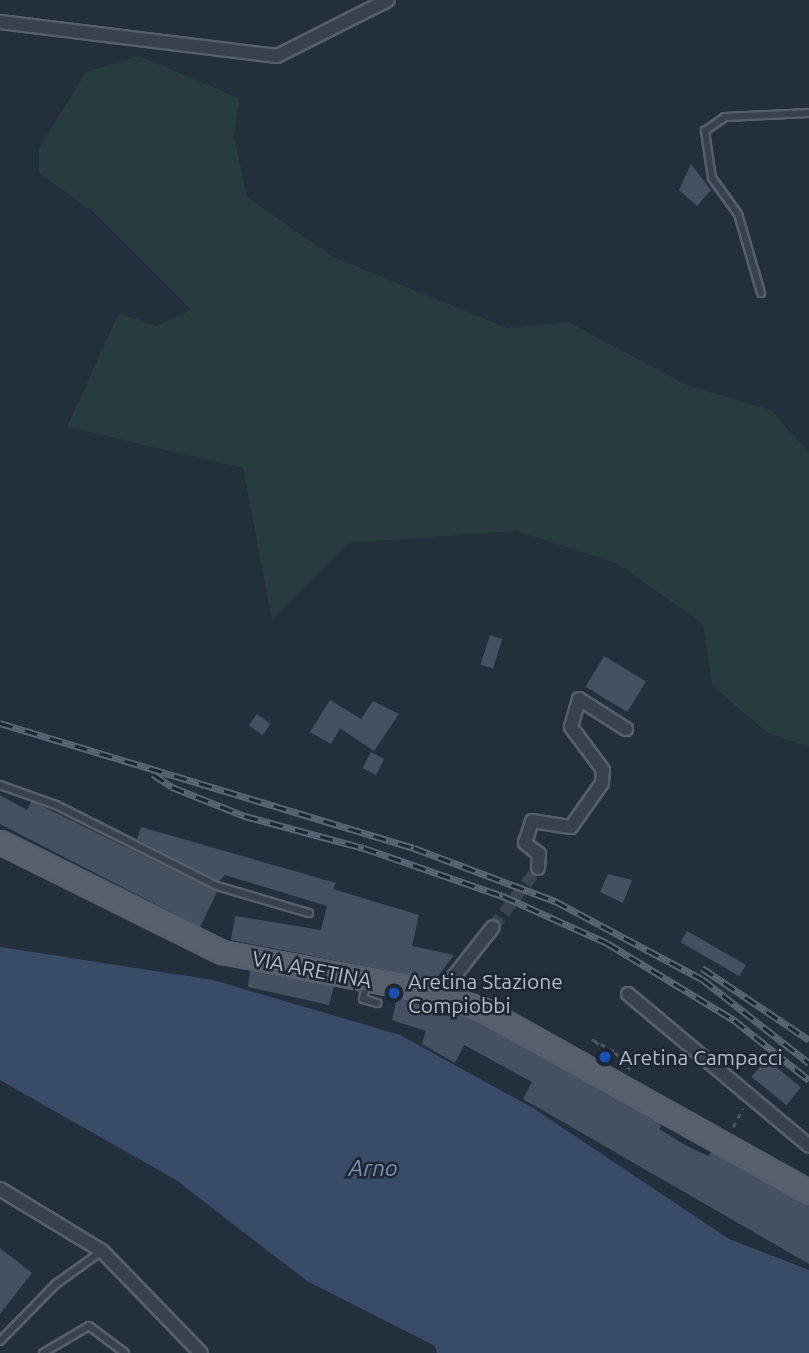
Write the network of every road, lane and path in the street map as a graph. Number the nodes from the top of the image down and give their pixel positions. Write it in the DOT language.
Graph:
graph roads {
  1 [pos="388,0"];
  2 [pos="0,22"];
  3 [pos="809,113"];
  4 [pos="761,293"];
  5 [pos="626,729"];
  6 [pos="0,785"];
  7 [pos="0,842"];
  8 [pos="538,868"];
  9 [pos="309,913"];
  10 [pos="493,927"];
  11 [pos="367,979"];
  12 [pos="440,994"];
  13 [pos="628,994"];
  14 [pos="377,1003"];
  15 [pos="603,1056"];
  16 [pos="630,1070"];
  17 [pos="740,1114"];
  18 [pos="733,1127"];
  19 [pos="809,1146"];
  20 [pos="0,1189"];
  21 [pos="809,1192"];
  22 [pos="102,1251"];
  23 [pos="0,1341"];
  24 [pos="43,1353"];
  25 [pos="125,1353"];
  26 [pos="201,1353"];
  1 -- 2 [label="street"];
  3 -- 4 [label="lane"];
  5 -- 8 [label="street"];
  6 -- 9 [label="lane"];
  7 -- 11 [label="main road, VIA ARETINA"];
  10 -- 12 [label="street"];
  11 -- 12 [label="main road, VIA ARETINA"];
  11 -- 14 [label="lane"];
  12 -- 21 [label="main road, VIA ARETINA"];
  13 -- 19 [label="street"];
  15 -- 16 [label="path"];
  17 -- 18 [label="path"];
  20 -- 22 [label="street"];
  22 -- 23 [label="lane"];
  22 -- 26 [label="street"];
  24 -- 25 [label="lane"];
}
